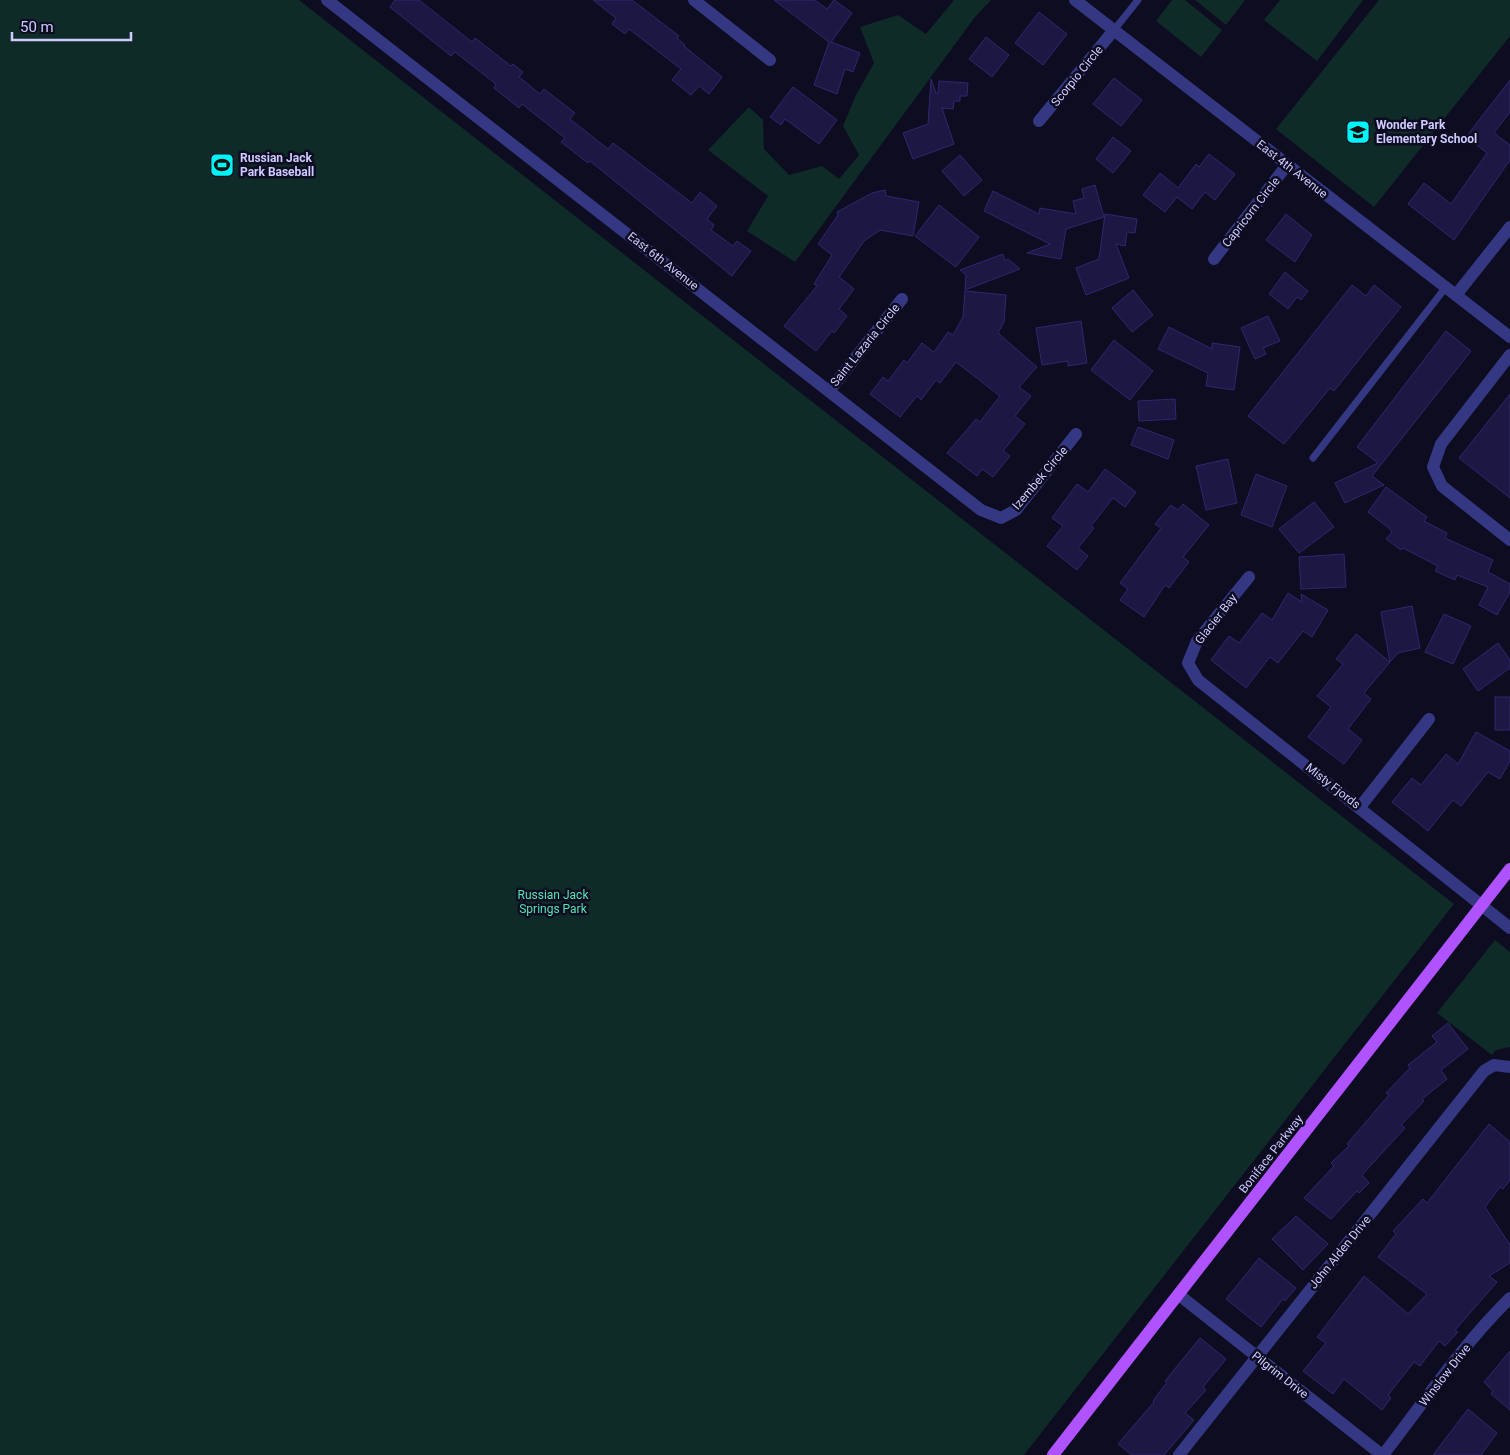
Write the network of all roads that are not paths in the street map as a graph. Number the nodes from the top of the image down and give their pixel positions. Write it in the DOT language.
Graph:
graph roads {
  1 [pos="328,0"];
  2 [pos="694,0"];
  3 [pos="1075,0"];
  4 [pos="1138,0"];
  5 [pos="1114,30"];
  6 [pos="770,60"];
  7 [pos="1039,121"];
  8 [pos="1287,165"];
  9 [pos="1510,227"];
  10 [pos="1214,259"];
  11 [pos="1451,291"];
  12 [pos="902,299"];
  13 [pos="1510,337"];
  14 [pos="1510,355"];
  15 [pos="828,391"];
  16 [pos="1076,434"];
  17 [pos="1313,458"];
  18 [pos="1000,518"];
  19 [pos="1510,540"];
  20 [pos="1249,577"];
  21 [pos="1188,663"];
  22 [pos="1429,719"];
  23 [pos="1360,807"];
  24 [pos="1510,868"];
  25 [pos="1482,906"];
  26 [pos="1510,928"];
  27 [pos="1510,1066"];
  28 [pos="1179,1295"];
  29 [pos="1510,1298"];
  30 [pos="1258,1358"];
  31 [pos="1053,1455"];
  32 [pos="1179,1455"];
  33 [pos="1382,1455"];
  1 -- 15 [label="street, East 6th Avenue"];
  2 -- 6 [label="street"];
  3 -- 5 [label="street, East 4th Avenue"];
  4 -- 5 [label="lane"];
  5 -- 7 [label="street, Scorpio Circle"];
  5 -- 8 [label="street, East 4th Avenue"];
  8 -- 10 [label="street, Capricorn Circle"];
  8 -- 11 [label="street, East 4th Avenue"];
  9 -- 11 [label="street"];
  11 -- 13 [label="street, East 4th Avenue"];
  11 -- 17 [label="lane"];
  12 -- 15 [label="street, Saint Lazaria Circle"];
  14 -- 19 [label="street"];
  15 -- 18 [label="street, East 6th Avenue"];
  16 -- 18 [label="street, Izembek Circle"];
  20 -- 21 [label="street, Glacier Bay"];
  21 -- 23 [label="street, Misty Fjords"];
  22 -- 23 [label="street"];
  23 -- 25 [label="street, Misty Fjords"];
  24 -- 25 [label="main road, Boniface Parkway"];
  25 -- 26 [label="street"];
  25 -- 28 [label="main road, Boniface Parkway"];
  27 -- 30 [label="street, John Alden Drive"];
  28 -- 30 [label="street, Pilgrim Drive"];
  28 -- 31 [label="main road, Boniface Parkway"];
  29 -- 33 [label="street, Winslow Drive"];
  30 -- 32 [label="street, John Alden Drive"];
  30 -- 33 [label="street, Pilgrim Drive"];
}
